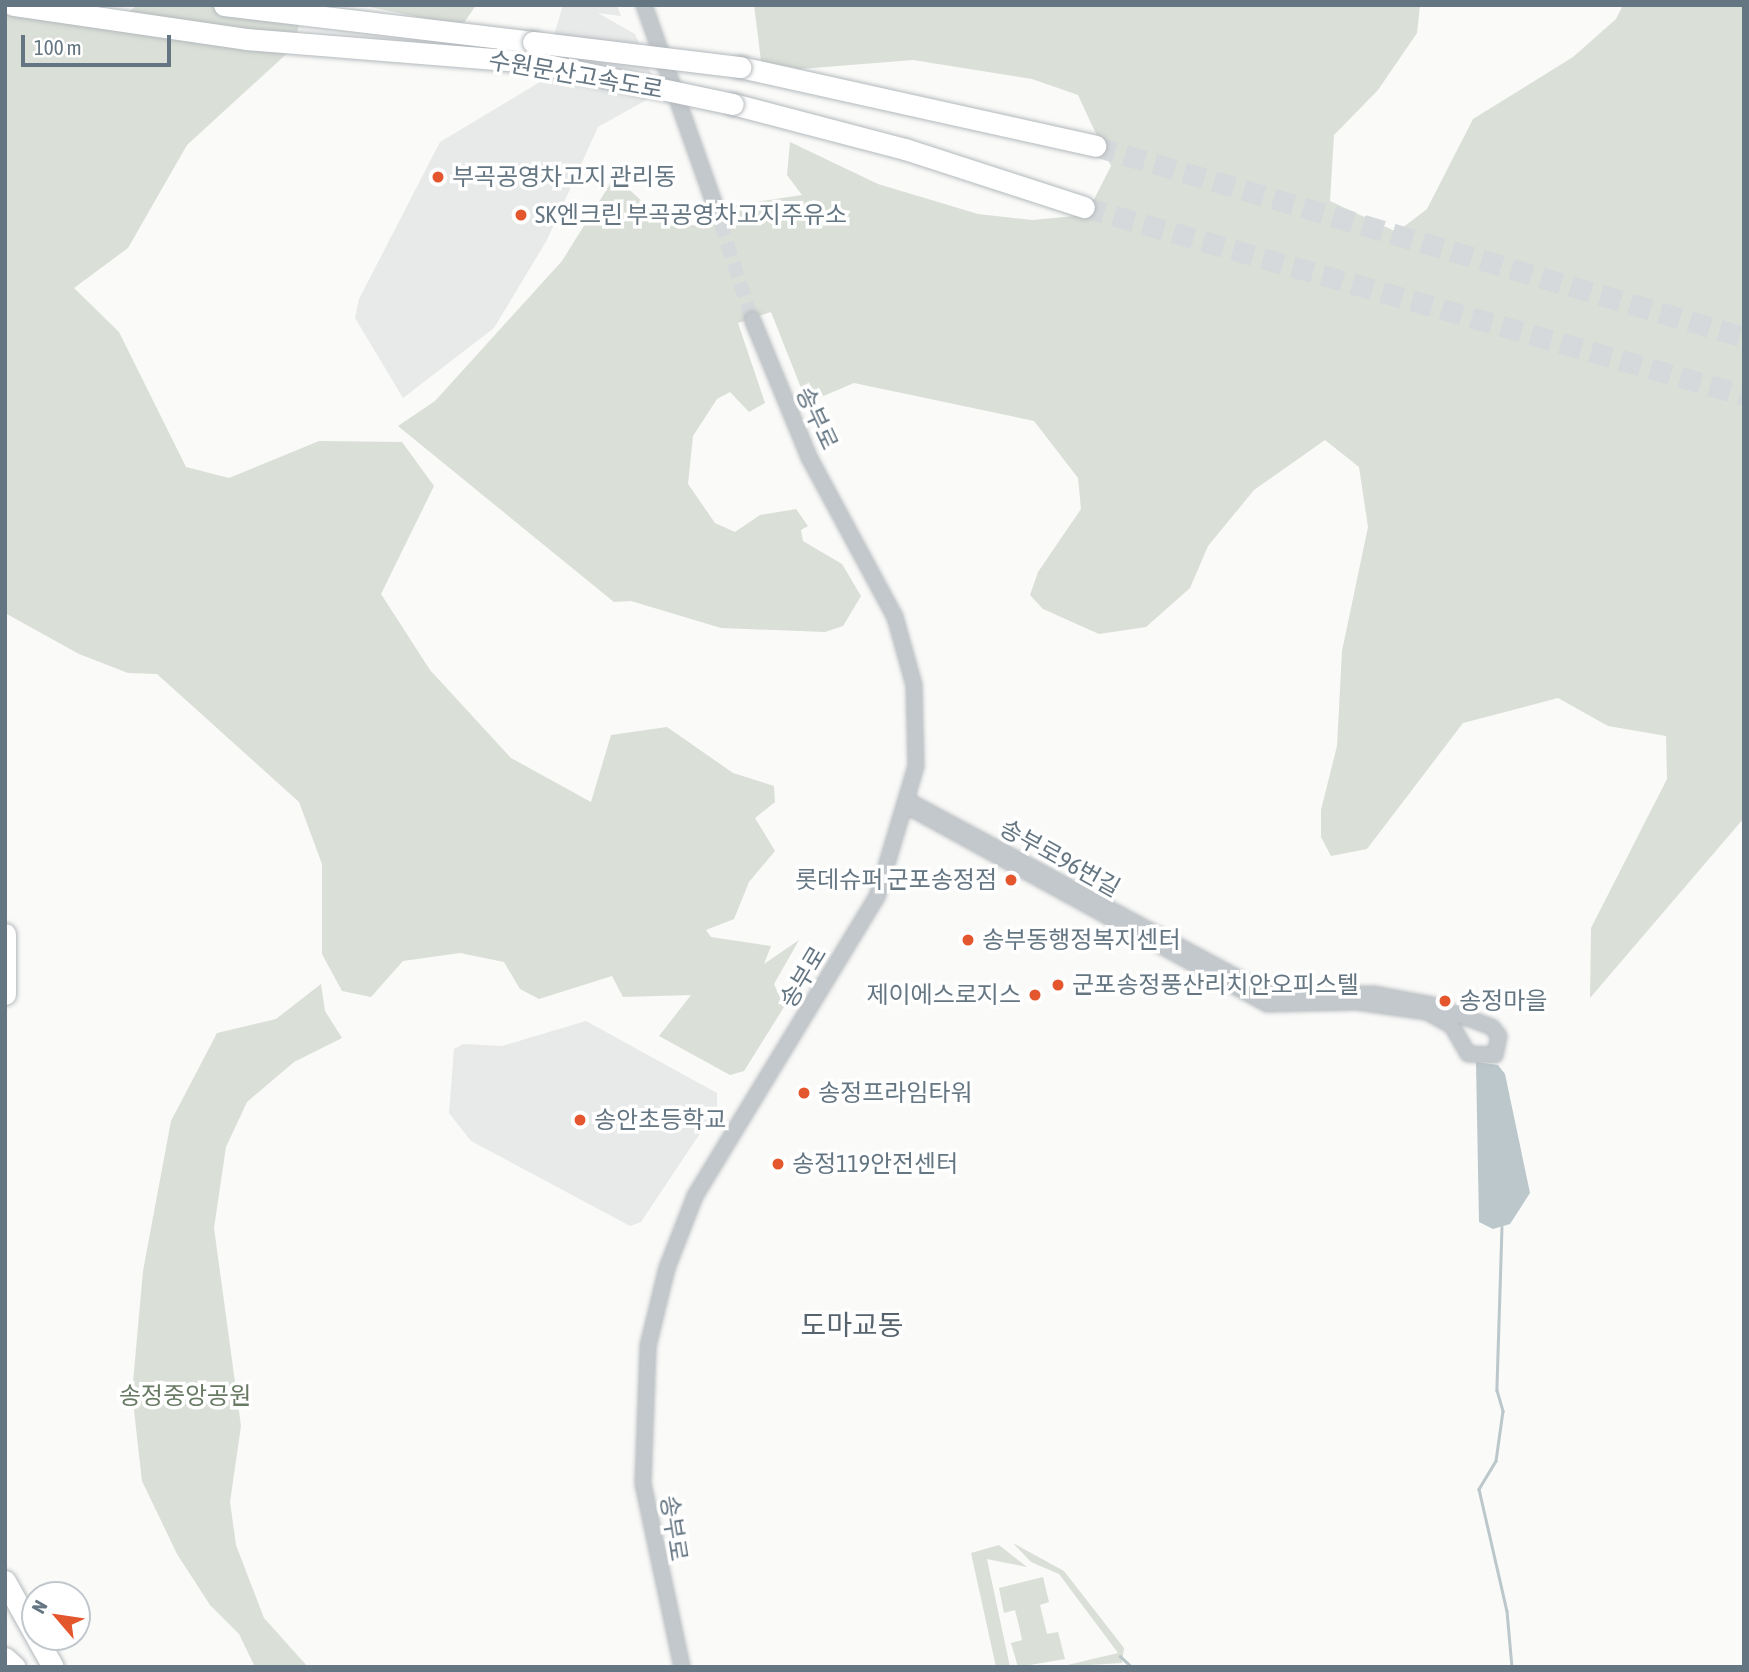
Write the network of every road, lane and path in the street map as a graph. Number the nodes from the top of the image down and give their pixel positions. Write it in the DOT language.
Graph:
graph roads {
  1 [pos="13,5"];
  2 [pos="644,5"];
  3 [pos="231,6"];
  4 [pos="533,52"];
  5 [pos="1095,146"];
  6 [pos="714,203"];
  7 [pos="1084,207"];
  8 [pos="752,318"];
  9 [pos="907,804"];
  10 [pos="5,934"];
  11 [pos="5,994"];
  12 [pos="5,1581"];
  13 [pos="5,1658"];
  14 [pos="15,1667"];
  15 [pos="53,1667"];
  16 [pos="682,1667"];
  1 -- 4 [label="highway, 수원문산고속도로"];
  2 -- 6 [label="street"];
  3 -- 4 [label="highway, 수원문산고속도로"];
  4 -- 5 [label="highway, 수원문산고속도로, bridge"];
  4 -- 7 [label="highway, 수원문산고속도로, bridge"];
  8 -- 9 [label="street, 송부로"];
  9 -- 9 [label="street, 송부로96번길"];
  9 -- 16 [label="street, 송부로"];
  10 -- 11 [label="highway"];
  12 -- 15 [label="highway"];
  13 -- 14 [label="highway"];
}
